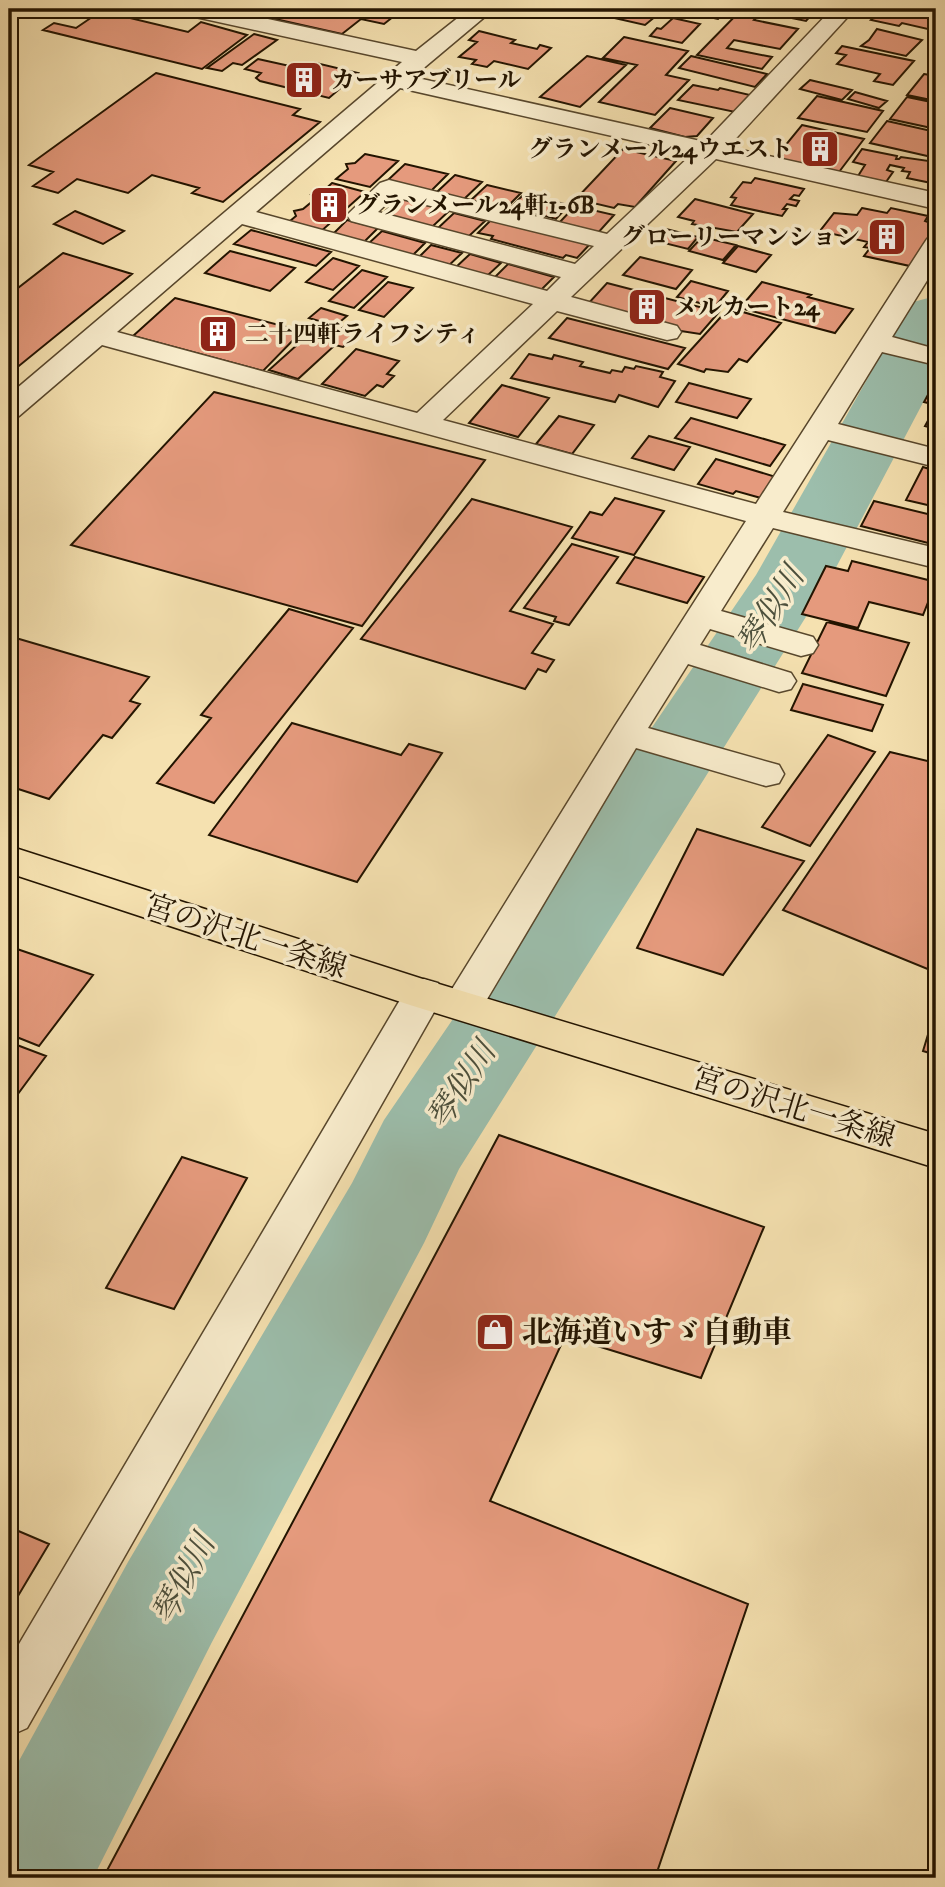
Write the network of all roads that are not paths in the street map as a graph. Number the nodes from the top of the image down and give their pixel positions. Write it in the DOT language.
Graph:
graph roads {
  1 [pos="191,9"];
  2 [pos="483,9"];
  3 [pos="844,9"];
  4 [pos="420,59"];
  5 [pos="396,80"];
  6 [pos="711,150"];
  7 [pos="936,201"];
  8 [pos="237,215"];
  9 [pos="612,243"];
  10 [pos="936,245"];
  11 [pos="581,274"];
  12 [pos="551,302"];
  13 [pos="667,332"];
  14 [pos="97,335"];
  15 [pos="886,344"];
  16 [pos="936,357"];
  17 [pos="9,410"];
  18 [pos="423,424"];
  19 [pos="832,432"];
  20 [pos="936,458"];
  21 [pos="780,520"];
  22 [pos="936,558"];
  23 [pos="716,620"];
  24 [pos="797,643"];
  25 [pos="680,650"];
  26 [pos="769,677"];
  27 [pos="643,738"];
  28 [pos="766,774"];
  29 [pos="9,859"];
  30 [pos="457,1003"];
  31 [pos="936,1151"];
  32 [pos="9,1710"];
  1 -- 4 [label="street"];
  2 -- 4 [label="street"];
  3 -- 6 [label="street"];
  4 -- 5 [label="street"];
  5 -- 6 [label="street"];
  5 -- 8 [label="street"];
  6 -- 7 [label="street"];
  6 -- 9 [label="street"];
  8 -- 12 [label="street"];
  8 -- 14 [label="street"];
  9 -- 11 [label="street"];
  9 -- 11 [label="street"];
  10 -- 15 [label="street"];
  11 -- 12 [label="street"];
  12 -- 13 [label="street"];
  12 -- 18 [label="street"];
  14 -- 17 [label="street"];
  14 -- 18 [label="street"];
  15 -- 16 [label="street"];
  15 -- 19 [label="street"];
  18 -- 21 [label="street"];
  19 -- 20 [label="street"];
  19 -- 21 [label="street"];
  21 -- 22 [label="street"];
  21 -- 23 [label="street"];
  23 -- 24 [label="street"];
  23 -- 25 [label="street"];
  25 -- 26 [label="street"];
  25 -- 27 [label="street"];
  27 -- 28 [label="street"];
  27 -- 30 [label="street"];
  29 -- 30 [label="main road, 宮の沢北一条線"];
  30 -- 31 [label="main road, 宮の沢北一条線"];
  30 -- 32 [label="street"];
}
